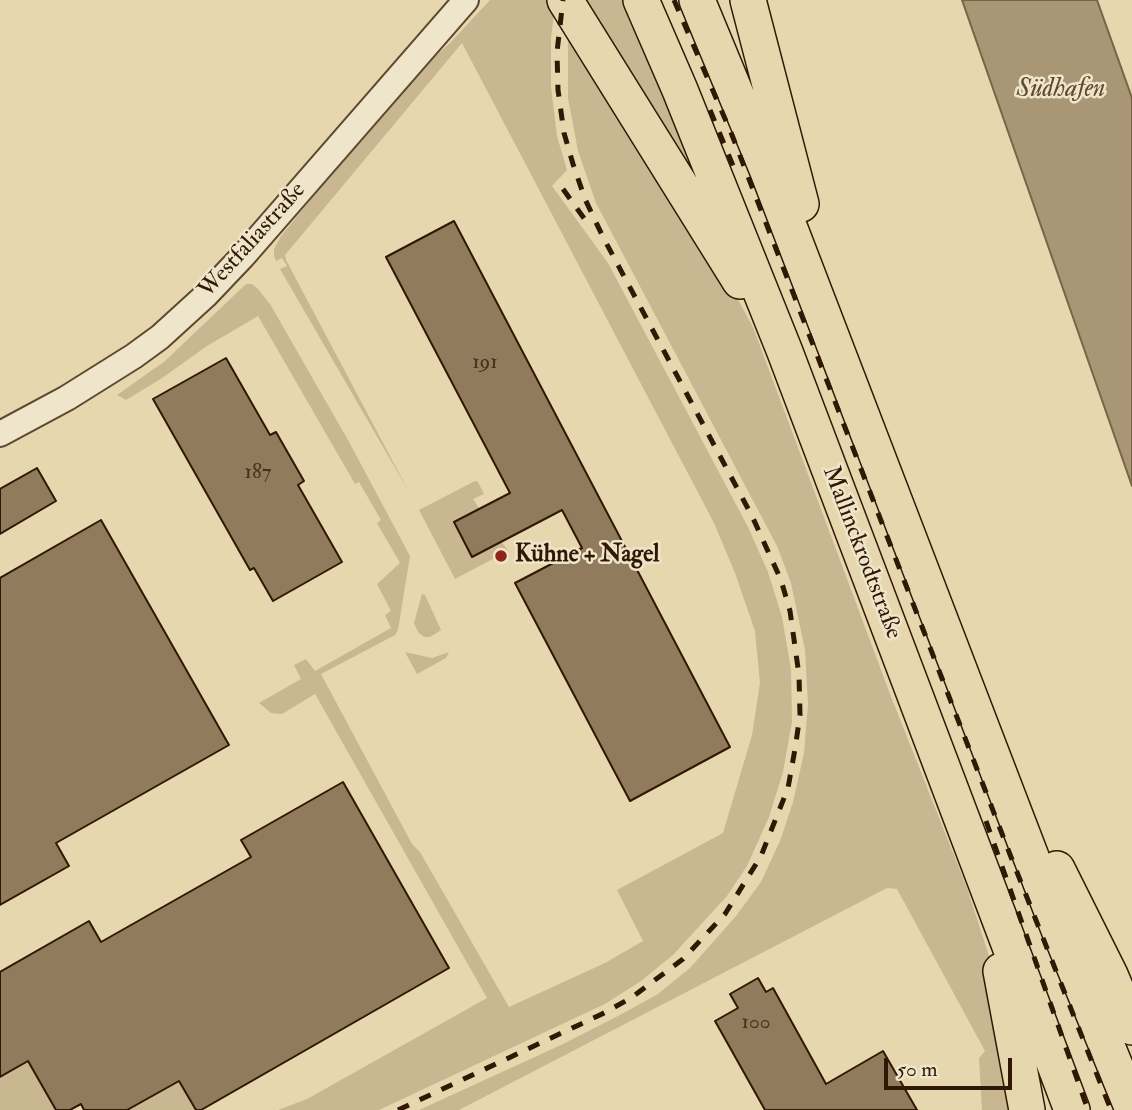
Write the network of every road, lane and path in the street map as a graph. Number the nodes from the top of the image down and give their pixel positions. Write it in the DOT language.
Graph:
graph roads {
  1 [pos="466,0"];
  2 [pos="565,0"];
  3 [pos="641,0"];
  4 [pos="697,0"];
  5 [pos="748,0"];
  6 [pos="832,337"];
  7 [pos="785,352"];
  8 [pos="0,434"];
  9 [pos="981,723"];
  10 [pos="993,898"];
  11 [pos="1132,1027"];
  12 [pos="1132,1107"];
  13 [pos="1027,1110"];
  14 [pos="1072,1110"];
  1 -- 8 [label="street, Westfaliastraße"];
  2 -- 7 [label="highway"];
  3 -- 7 [label="highway, Mallinckrodtstraße"];
  4 -- 6 [label="highway, Mallinckrodtstraße"];
  5 -- 6 [label="highway"];
  6 -- 9 [label="highway, Mallinckrodtstraße"];
  7 -- 10 [label="highway, Mallinckrodtstraße"];
  9 -- 11 [label="highway"];
  9 -- 12 [label="highway, Mallinckrodtstraße"];
  10 -- 13 [label="highway"];
  10 -- 14 [label="highway, Mallinckrodtstraße"];
}
